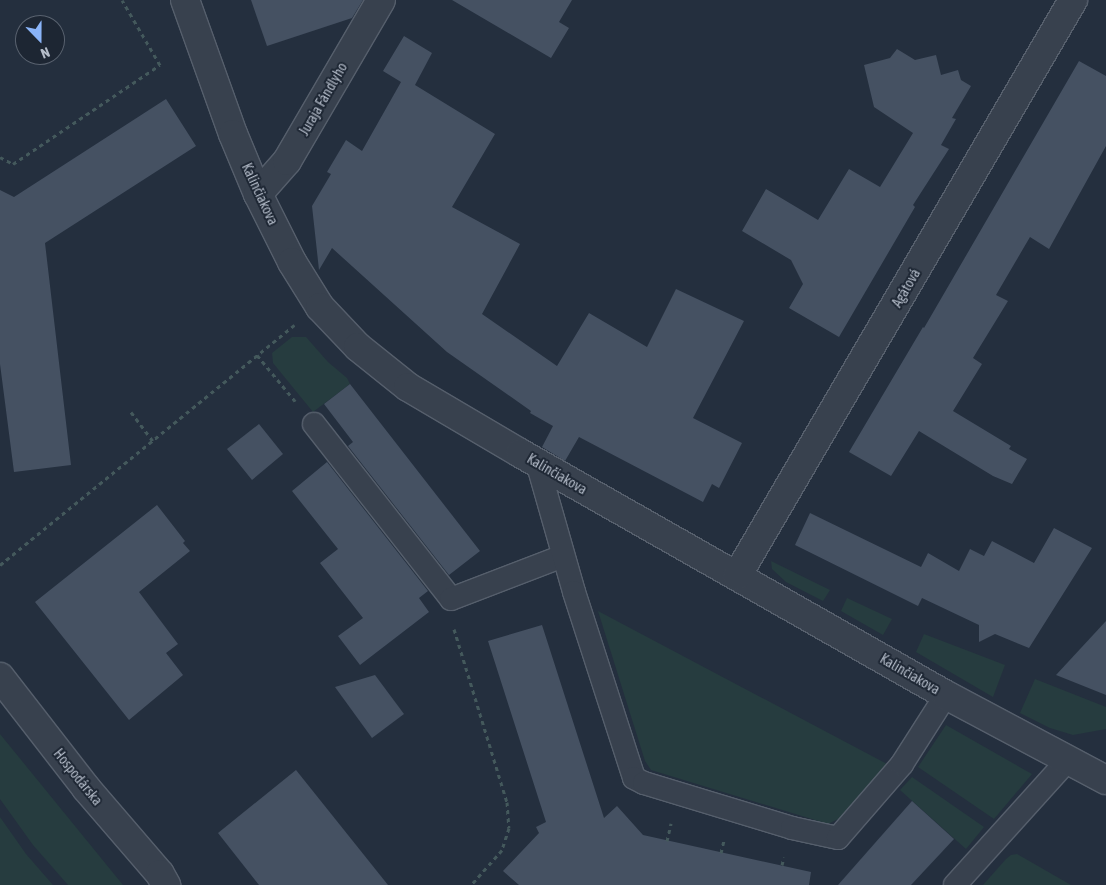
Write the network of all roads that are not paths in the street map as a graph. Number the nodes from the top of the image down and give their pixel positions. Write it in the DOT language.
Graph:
graph roads {
  1 [pos="185,0"];
  2 [pos="381,0"];
  3 [pos="1073,0"];
  4 [pos="258,194"];
  5 [pos="314,424"];
  6 [pos="537,462"];
  7 [pos="563,556"];
  8 [pos="737,576"];
  9 [pos="0,677"];
  10 [pos="946,695"];
  11 [pos="1068,760"];
  12 [pos="1106,780"];
  13 [pos="167,881"];
  14 [pos="955,885"];
  1 -- 4 [label="street, Kalinčiakova"];
  2 -- 4 [label="street, Juraja Fándlyho"];
  3 -- 8 [label="street, Agátová"];
  4 -- 6 [label="street, Kalinčiakova"];
  5 -- 7 [label="lane"];
  6 -- 7 [label="lane"];
  6 -- 8 [label="street, Kalinčiakova"];
  7 -- 10 [label="lane"];
  8 -- 10 [label="street, Kalinčiakova"];
  9 -- 13 [label="street, Hospodárska"];
  10 -- 11 [label="street, Kalinčiakova"];
  11 -- 12 [label="street, Kalinčiakova"];
  11 -- 14 [label="lane"];
}
